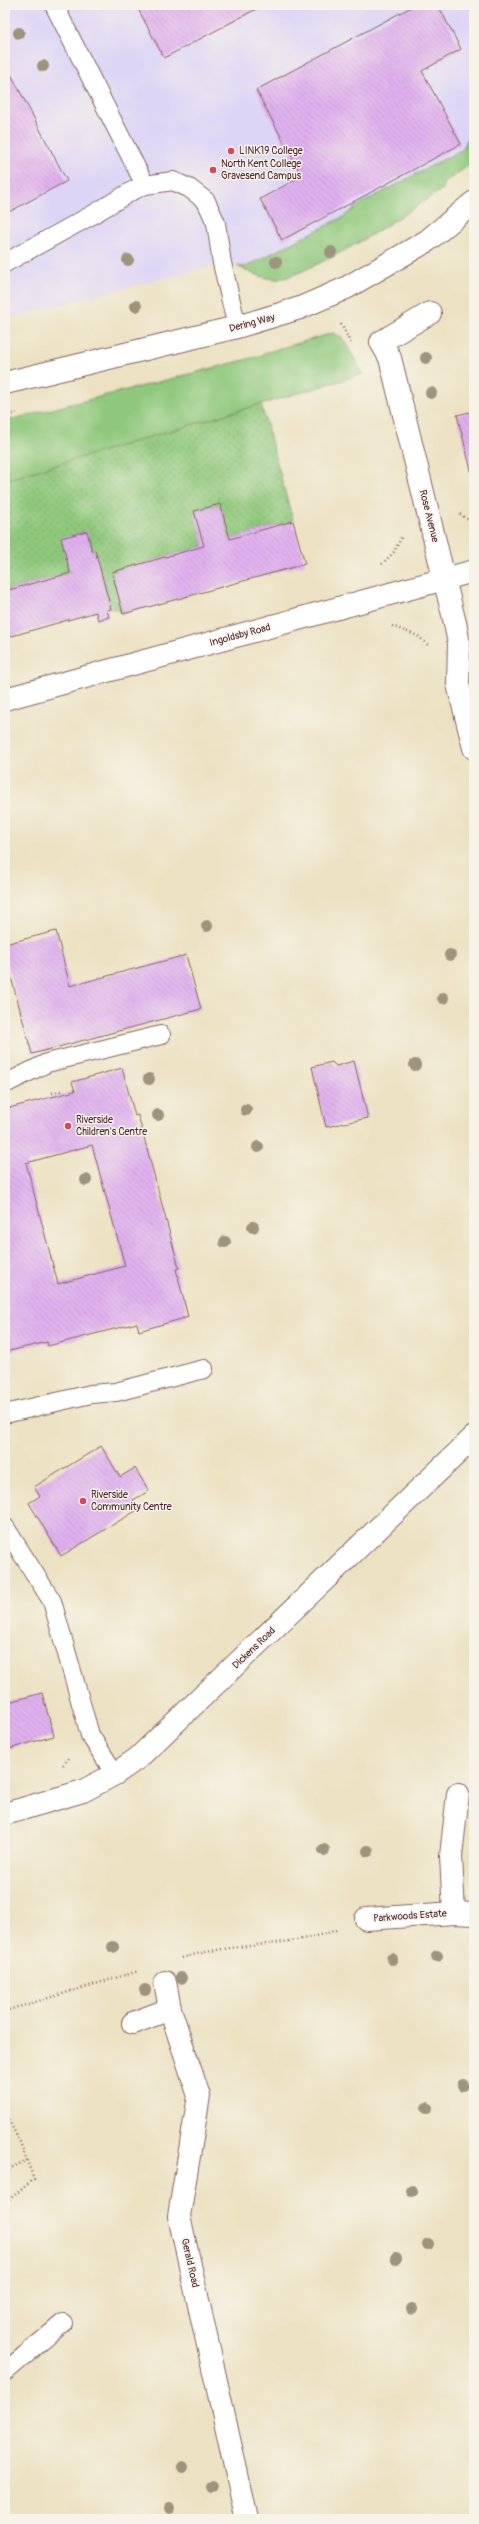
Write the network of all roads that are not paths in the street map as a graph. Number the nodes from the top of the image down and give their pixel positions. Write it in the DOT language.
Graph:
graph roads {
  1 [pos="54,5"];
  2 [pos="145,186"];
  3 [pos="474,202"];
  4 [pos="5,263"];
  5 [pos="430,313"];
  6 [pos="237,327"];
  7 [pos="5,383"];
  8 [pos="474,571"];
  9 [pos="444,579"];
  10 [pos="5,699"];
  11 [pos="474,748"];
  12 [pos="161,1035"];
  13 [pos="5,1084"];
  14 [pos="204,1369"];
  15 [pos="5,1414"];
  16 [pos="474,1437"];
  17 [pos="5,1527"];
  18 [pos="115,1774"];
  19 [pos="458,1794"];
  20 [pos="5,1814"];
  21 [pos="464,1913"];
  22 [pos="366,1919"];
  23 [pos="165,1982"];
  24 [pos="170,2009"];
  25 [pos="133,2022"];
  26 [pos="63,2323"];
  27 [pos="5,2372"];
  28 [pos="247,2519"];
  1 -- 2 [label="lane"];
  2 -- 4 [label="lane"];
  2 -- 6 [label="lane"];
  3 -- 6 [label="street, Dering Way"];
  5 -- 9 [label="street, Rose Avenue"];
  6 -- 7 [label="street, Dering Way"];
  8 -- 9 [label="street, Ingoldsby Road"];
  9 -- 10 [label="street, Ingoldsby Road"];
  9 -- 11 [label="street, Rose Avenue"];
  12 -- 13 [label="lane"];
  14 -- 15 [label="lane"];
  16 -- 18 [label="street, Dickens Road"];
  17 -- 18 [label="lane"];
  18 -- 20 [label="street, Dickens Road"];
  19 -- 21 [label="street, Parkwoods Estate"];
  21 -- 22 [label="street, Parkwoods Estate"];
  23 -- 24 [label="street, Gerald Road"];
  24 -- 25 [label="street"];
  24 -- 28 [label="street, Gerald Road"];
  26 -- 27 [label="lane"];
}
